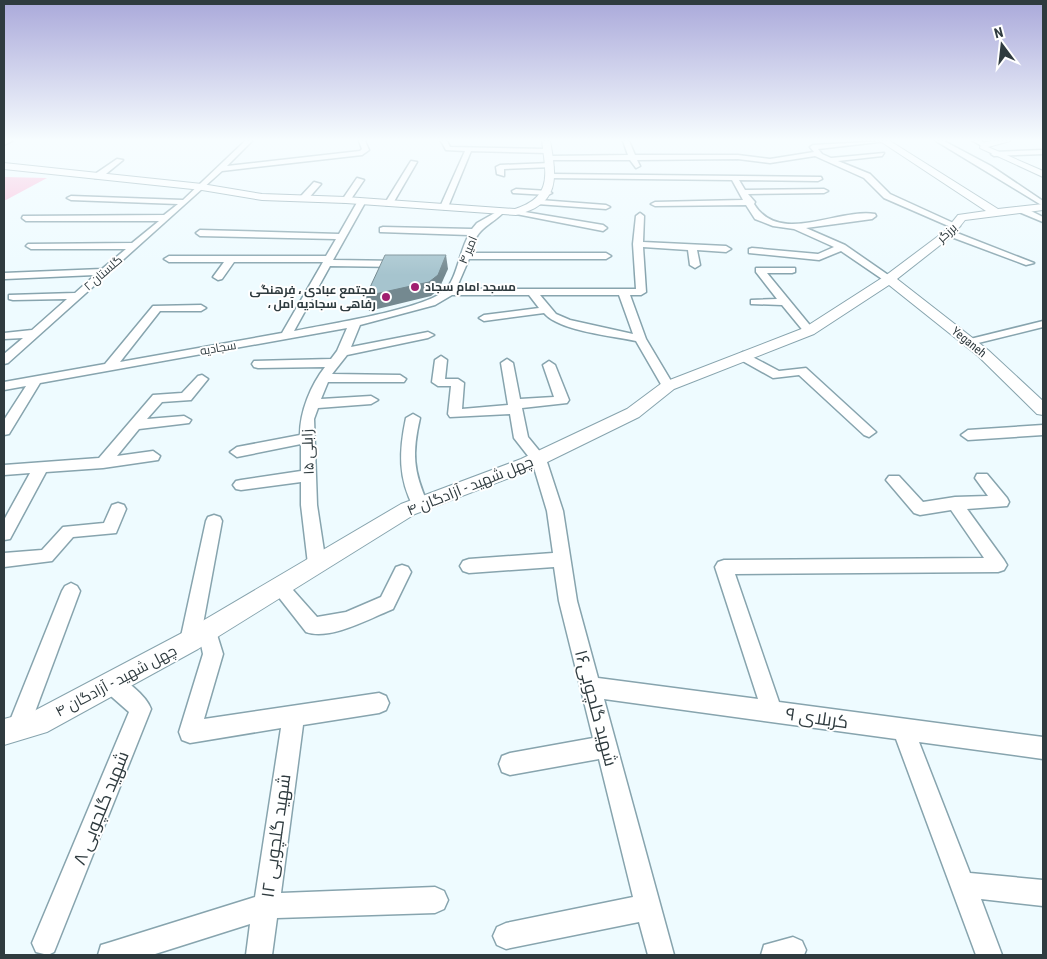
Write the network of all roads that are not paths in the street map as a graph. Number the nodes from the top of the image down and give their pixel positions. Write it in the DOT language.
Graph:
graph roads {
  1 [pos="190,186"];
  2 [pos="315,186"];
  3 [pos="356,186"];
  4 [pos="399,186"];
  5 [pos="453,186"];
  6 [pos="550,186"];
  7 [pos="739,186"];
  8 [pos="877,186"];
  9 [pos="954,186"];
  10 [pos="1014,186"];
  11 [pos="202,187"];
  12 [pos="516,191"];
  13 [pos="743,192"];
  14 [pos="824,192"];
  15 [pos="548,193"];
  16 [pos="71,198"];
  17 [pos="304,198"];
  18 [pos="346,200"];
  19 [pos="362,201"];
  20 [pos="185,202"];
  21 [pos="540,202"];
  22 [pos="750,202"];
  23 [pos="389,203"];
  24 [pos="654,204"];
  25 [pos="1043,206"];
  26 [pos="444,207"];
  27 [pos="606,207"];
  28 [pos="1022,210"];
  29 [pos="500,212"];
  30 [pos="516,212"];
  31 [pos="996,213"];
  32 [pos="640,216"];
  33 [pos="872,216"];
  34 [pos="26,218"];
  35 [pos="167,218"];
  36 [pos="1043,220"];
  37 [pos="796,226"];
  38 [pos="603,228"];
  39 [pos="952,229"];
  40 [pos="383,230"];
  41 [pos="475,232"];
  42 [pos="200,233"];
  43 [pos="342,237"];
  44 [pos="760,242"];
  45 [pos="638,244"];
  46 [pos="31,246"];
  47 [pos="134,246"];
  48 [pos="692,247"];
  49 [pos="842,247"];
  50 [pos="726,249"];
  51 [pos="752,250"];
  52 [pos="768,252"];
  53 [pos="606,256"];
  54 [pos="169,259"];
  55 [pos="231,259"];
  56 [pos="328,261"];
  57 [pos="459,261"];
  58 [pos="1029,263"];
  59 [pos="413,264"];
  60 [pos="695,265"];
  61 [pos="792,270"];
  62 [pos="105,272"];
  63 [pos="5,276"];
  64 [pos="218,277"];
  65 [pos="890,279"];
  66 [pos="623,291"];
  67 [pos="450,292"];
  68 [pos="532,292"];
  69 [pos="77,296"];
  70 [pos="13,297"];
  71 [pos="755,302"];
  72 [pos="786,302"];
  73 [pos="201,308"];
  74 [pos="546,310"];
  75 [pos="484,318"];
  76 [pos="355,323"];
  77 [pos="1043,324"];
  78 [pos="809,331"];
  79 [pos="34,333"];
  80 [pos="428,335"];
  81 [pos="4,336"];
  82 [pos="286,336"];
  83 [pos="640,338"];
  84 [pos="970,342"];
  85 [pos="743,356"];
  86 [pos="338,358"];
  87 [pos="4,360"];
  88 [pos="441,360"];
  89 [pos="508,363"];
  90 [pos="258,364"];
  91 [pos="549,365"];
  92 [pos="108,368"];
  93 [pos="323,378"];
  94 [pos="202,379"];
  95 [pos="400,379"];
  96 [pos="35,381"];
  97 [pos="4,386"];
  98 [pos="668,386"];
  99 [pos="371,400"];
  100 [pos="313,404"];
  101 [pos="515,407"];
  102 [pos="1043,410"];
  103 [pos="413,418"];
  104 [pos="184,420"];
  105 [pos="135,425"];
  106 [pos="1043,430"];
  107 [pos="4,431"];
  108 [pos="869,432"];
  109 [pos="968,435"];
  110 [pos="307,438"];
  111 [pos="237,452"];
  112 [pos="153,456"];
  113 [pos="539,459"];
  114 [pos="103,463"];
  115 [pos="41,467"];
  116 [pos="4,470"];
  117 [pos="309,475"];
  118 [pos="982,478"];
  119 [pos="894,480"];
  120 [pos="241,485"];
  121 [pos="955,503"];
  122 [pos="420,504"];
  123 [pos="118,509"];
  124 [pos="214,521"];
  125 [pos="4,534"];
  126 [pos="562,559"];
  127 [pos="4,560"];
  128 [pos="316,564"];
  129 [pos="469,566"];
  130 [pos="402,572"];
  131 [pos="279,586"];
  132 [pos="71,590"];
  133 [pos="198,636"];
  134 [pos="111,683"];
  135 [pos="591,687"];
  136 [pos="379,703"];
  137 [pos="772,712"];
  138 [pos="293,718"];
  139 [pos="902,729"];
  140 [pos="11,730"];
  141 [pos="606,748"];
  142 [pos="1043,748"];
  143 [pos="510,764"];
  144 [pos="962,885"];
  145 [pos="1043,894"];
  146 [pos="436,900"];
  147 [pos="266,906"];
  148 [pos="648,907"];
  149 [pos="506,936"];
  150 [pos="45,943"];
  151 [pos="111,955"];
  152 [pos="259,955"];
  153 [pos="661,955"];
  154 [pos="988,955"];
  1 -- 11 [label="street"];
  2 -- 17 [label="street"];
  3 -- 18 [label="street"];
  4 -- 23 [label="street"];
  5 -- 26 [label="street"];
  6 -- 15 [label="street"];
  7 -- 13 [label="street"];
  8 -- 39 [label="street"];
  9 -- 31 [label="street"];
  10 -- 25 [label="street"];
  11 -- 17 [label="street"];
  11 -- 20 [label="street, گلستان ۲"];
  12 -- 15 [label="street"];
  13 -- 14 [label="street"];
  13 -- 22 [label="street"];
  15 -- 21 [label="street"];
  16 -- 20 [label="street"];
  17 -- 18 [label="street"];
  18 -- 19 [label="street"];
  19 -- 23 [label="street"];
  19 -- 43 [label="street"];
  20 -- 35 [label="street, گلستان ۲"];
  21 -- 27 [label="street"];
  21 -- 30 [label="street"];
  22 -- 24 [label="street"];
  22 -- 37 [label="street"];
  23 -- 26 [label="street"];
  25 -- 28 [label="street, برزگر"];
  26 -- 29 [label="street"];
  28 -- 31 [label="street, برزگر"];
  28 -- 36 [label="street"];
  29 -- 30 [label="street"];
  29 -- 41 [label="street, امیر ۴"];
  30 -- 38 [label="street"];
  31 -- 39 [label="street, برزگر"];
  32 -- 45 [label="street"];
  33 -- 37 [label="street"];
  34 -- 35 [label="street"];
  35 -- 47 [label="street, گلستان ۲"];
  37 -- 49 [label="street"];
  39 -- 58 [label="street"];
  39 -- 65 [label="street, برزگر"];
  40 -- 41 [label="street"];
  41 -- 57 [label="street, امیر ۴"];
  42 -- 43 [label="street"];
  43 -- 56 [label="street"];
  44 -- 52 [label="street"];
  45 -- 48 [label="street"];
  45 -- 66 [label="street"];
  46 -- 47 [label="street"];
  47 -- 62 [label="street, گلستان ۲"];
  48 -- 50 [label="street"];
  48 -- 60 [label="street"];
  49 -- 52 [label="street"];
  49 -- 65 [label="street"];
  51 -- 52 [label="street"];
  53 -- 57 [label="street"];
  54 -- 55 [label="street"];
  55 -- 56 [label="street"];
  55 -- 64 [label="street"];
  56 -- 59 [label="street"];
  56 -- 82 [label="street"];
  57 -- 67 [label="street, امیر ۴"];
  61 -- 72 [label="street"];
  62 -- 63 [label="street"];
  62 -- 69 [label="street, گلستان ۲"];
  65 -- 78 [label="street, چهل شهید - آزادگان ۴"];
  65 -- 84 [label="street, Yeganeh"];
  66 -- 68 [label="street"];
  66 -- 83 [label="street"];
  67 -- 68 [label="street"];
  67 -- 76 [label="street, سجادیه"];
  68 -- 74 [label="street"];
  69 -- 70 [label="street"];
  69 -- 79 [label="street, گلستان ۲"];
  71 -- 72 [label="street"];
  72 -- 78 [label="street"];
  73 -- 92 [label="street"];
  74 -- 75 [label="street"];
  74 -- 83 [label="street"];
  76 -- 82 [label="street, سجادیه"];
  76 -- 86 [label="street, زابلی ۱۵"];
  77 -- 84 [label="street"];
  78 -- 85 [label="street, چهل شهید - آزادگان ۴"];
  79 -- 81 [label="street"];
  79 -- 87 [label="street, گلستان ۲"];
  80 -- 86 [label="street"];
  82 -- 92 [label="street, سجادیه"];
  83 -- 98 [label="street"];
  84 -- 102 [label="street, Yeganeh"];
  85 -- 98 [label="street, چهل شهید - آزادگان ۴"];
  85 -- 108 [label="street"];
  86 -- 90 [label="street"];
  86 -- 93 [label="street, زابلی ۱۵"];
  88 -- 101 [label="street"];
  89 -- 101 [label="street"];
  91 -- 101 [label="street"];
  92 -- 96 [label="street, سجادیه"];
  93 -- 95 [label="street"];
  93 -- 100 [label="street, زابلی ۱۵"];
  94 -- 105 [label="street"];
  96 -- 97 [label="street, سجادیه"];
  96 -- 107 [label="street"];
  98 -- 113 [label="street, چهل شهید - آزادگان ۴"];
  99 -- 100 [label="street"];
  100 -- 110 [label="street, زابلی ۱۵"];
  101 -- 113 [label="street"];
  103 -- 122 [label="street"];
  104 -- 105 [label="street"];
  105 -- 114 [label="street"];
  106 -- 109 [label="street"];
  110 -- 111 [label="street"];
  110 -- 117 [label="street, زابلی ۱۵"];
  112 -- 114 [label="street"];
  113 -- 122 [label="street, چهل شهید - آزادگان ۴"];
  113 -- 126 [label="street, شهید گلچوبی۱۶"];
  114 -- 115 [label="street"];
  115 -- 116 [label="street"];
  115 -- 125 [label="street"];
  117 -- 120 [label="street"];
  117 -- 128 [label="street, زابلی ۱۵"];
  118 -- 121 [label="street"];
  119 -- 121 [label="street"];
  121 -- 137 [label="street"];
  122 -- 128 [label="street, چهل شهید - آزادگان ۴"];
  123 -- 127 [label="street"];
  124 -- 133 [label="street"];
  126 -- 129 [label="street"];
  126 -- 135 [label="street, شهید گلچوبی۱۶"];
  128 -- 131 [label="street, چهل شهید - آزادگان ۴"];
  130 -- 131 [label="street"];
  131 -- 133 [label="street, چهل شهید - آزادگان ۴"];
  132 -- 140 [label="street"];
  133 -- 134 [label="street, چهل شهید - آزادگان ۴"];
  133 -- 138 [label="street"];
  134 -- 140 [label="street, چهل شهید - آزادگان ۴"];
  134 -- 150 [label="street, شهید گلچوبی ۸"];
  135 -- 137 [label="street, کربلای ۹"];
  135 -- 141 [label="street, شهید گلچوبی۱۶"];
  136 -- 138 [label="street"];
  137 -- 139 [label="street, کربلای ۹"];
  138 -- 147 [label="street, شهید گلچوبی ۱۲"];
  139 -- 142 [label="street, کربلای ۹"];
  139 -- 144 [label="street"];
  141 -- 143 [label="street"];
  141 -- 148 [label="street, شهید گلچوبی۱۶"];
  144 -- 145 [label="street"];
  144 -- 154 [label="street"];
  146 -- 147 [label="street"];
  147 -- 151 [label="street"];
  147 -- 152 [label="street, شهید گلچوبی ۱۲"];
  148 -- 149 [label="street"];
  148 -- 153 [label="street, شهید گلچوبی۱۶"];
}
